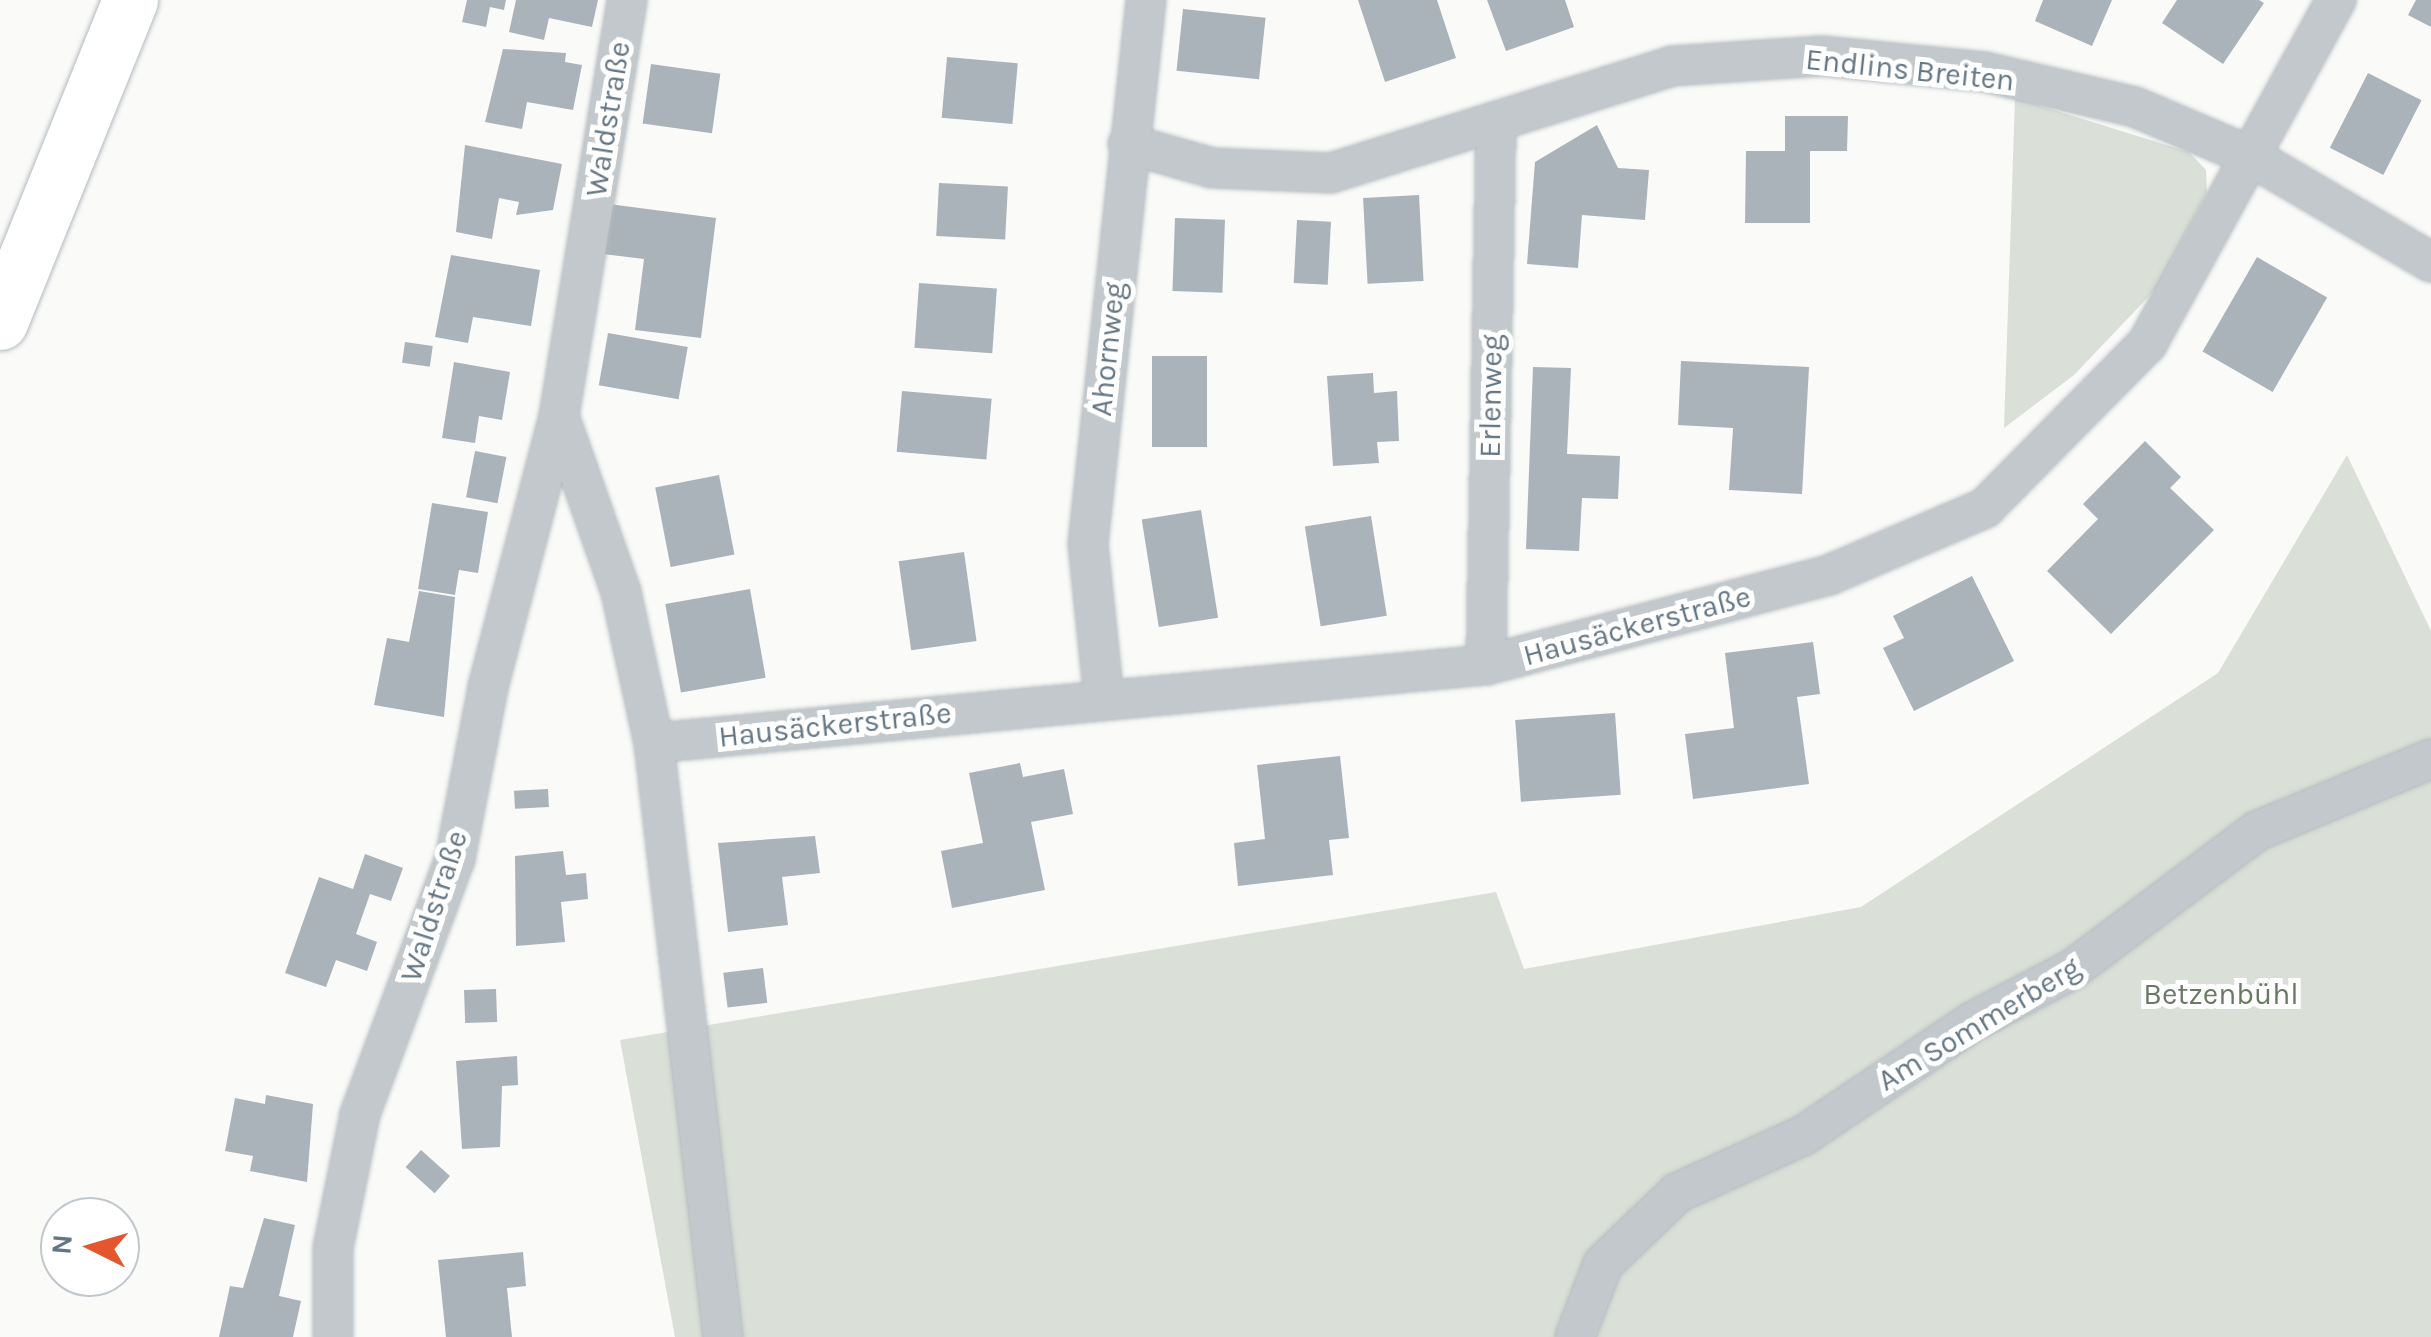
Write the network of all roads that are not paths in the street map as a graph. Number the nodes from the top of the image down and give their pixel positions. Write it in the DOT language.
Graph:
graph roads {
  1 [pos="130,0"];
  2 [pos="628,0"];
  3 [pos="1146,0"];
  4 [pos="2336,0"];
  5 [pos="1496,128"];
  6 [pos="1128,144"];
  7 [pos="2250,156"];
  8 [pos="2431,262"];
  9 [pos="0,322"];
  10 [pos="559,416"];
  11 [pos="1486,666"];
  12 [pos="1104,699"];
  13 [pos="654,743"];
  14 [pos="2431,759"];
  15 [pos="333,1337"];
  16 [pos="723,1337"];
  17 [pos="1575,1337"];
  1 -- 9 [label="street"];
  2 -- 10 [label="street, Waldstraße"];
  3 -- 6 [label="street, Ahornweg"];
  4 -- 7 [label="street, Hausäckerstraße"];
  5 -- 6 [label="street, Endlins Breiten"];
  5 -- 7 [label="street, Endlins Breiten"];
  5 -- 11 [label="street, Erlenweg"];
  6 -- 12 [label="street, Ahornweg"];
  7 -- 8 [label="street, Endlins Breiten"];
  7 -- 11 [label="street, Hausäckerstraße"];
  10 -- 13 [label="street, Waldstraße"];
  10 -- 15 [label="street, Waldstraße"];
  11 -- 12 [label="street, Hausäckerstraße"];
  12 -- 13 [label="street, Hausäckerstraße"];
  13 -- 16 [label="street, Waldstraße"];
  14 -- 17 [label="street, Am Sommerberg"];
}
